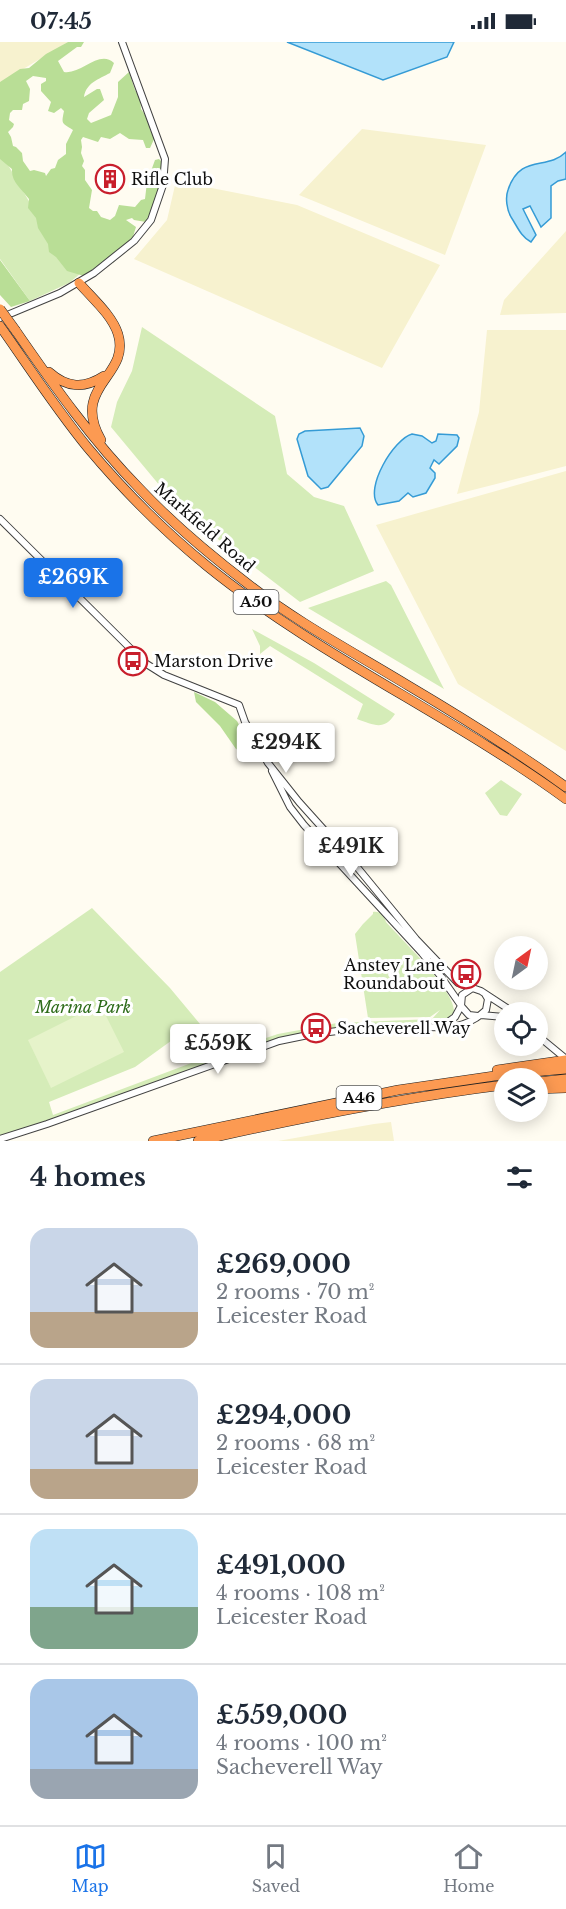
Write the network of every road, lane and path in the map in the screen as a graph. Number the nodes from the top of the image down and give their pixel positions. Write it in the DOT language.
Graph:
graph roads {
  1 [pos="122,42"];
  2 [pos="79,283"];
  3 [pos="0,309"];
  4 [pos="0,318"];
  5 [pos="0,326"];
  6 [pos="37,362"];
  7 [pos="106,375"];
  8 [pos="111,458"];
  9 [pos="0,519"];
  10 [pos="268,763"];
  11 [pos="566,787"];
  12 [pos="290,791"];
  13 [pos="283,796"];
  14 [pos="566,799"];
  15 [pos="299,802"];
  16 [pos="290,807"];
  17 [pos="471,989"];
  18 [pos="485,994"];
  19 [pos="497,1002"];
  20 [pos="460,1005"];
  21 [pos="480,1015"];
  22 [pos="494,1016"];
  23 [pos="441,1028"];
  24 [pos="548,1045"];
  25 [pos="566,1060"];
  26 [pos="566,1069"];
  27 [pos="566,1079"];
  28 [pos="548,1081"];
  29 [pos="494,1087"];
  30 [pos="566,1088"];
  31 [pos="548,1089"];
  32 [pos="398,1090"];
  33 [pos="494,1092"];
  34 [pos="453,1093"];
  35 [pos="0,1139"];
  36 [pos="153,1141"];
  37 [pos="198,1141"];
  1 -- 2 [label="street"];
  2 -- 4 [label="street"];
  2 -- 7 [label="highway"];
  3 -- 6 [label="highway, Markfield Road / A50, bridge"];
  5 -- 14 [label="highway, Markfield Road / A50"];
  6 -- 7 [label="highway"];
  6 -- 8 [label="highway, Markfield Road / A50"];
  7 -- 8 [label="highway"];
  8 -- 11 [label="highway, Markfield Road / A50"];
  9 -- 10 [label="street"];
  10 -- 12 [label="street"];
  10 -- 13 [label="street"];
  12 -- 13 [label="street"];
  12 -- 15 [label="street"];
  13 -- 16 [label="street"];
  15 -- 16 [label="street"];
  15 -- 17 [label="street"];
  16 -- 20 [label="street"];
  17 -- 18 [label="street"];
  17 -- 20 [label="street"];
  18 -- 19 [label="street"];
  18 -- 21 [label="street"];
  20 -- 21 [label="street"];
  20 -- 23 [label="street"];
  21 -- 22 [label="street"];
  21 -- 23 [label="street"];
  23 -- 35 [label="street"];
  24 -- 25 [label="street"];
  25 -- 32 [label="highway"];
  26 -- 32 [label="highway, A46"];
  27 -- 28 [label="highway"];
  29 -- 34 [label="highway, A46"];
  30 -- 31 [label="highway"];
  32 -- 36 [label="highway, A46"];
  33 -- 34 [label="highway"];
  34 -- 37 [label="highway, A46"];
}
